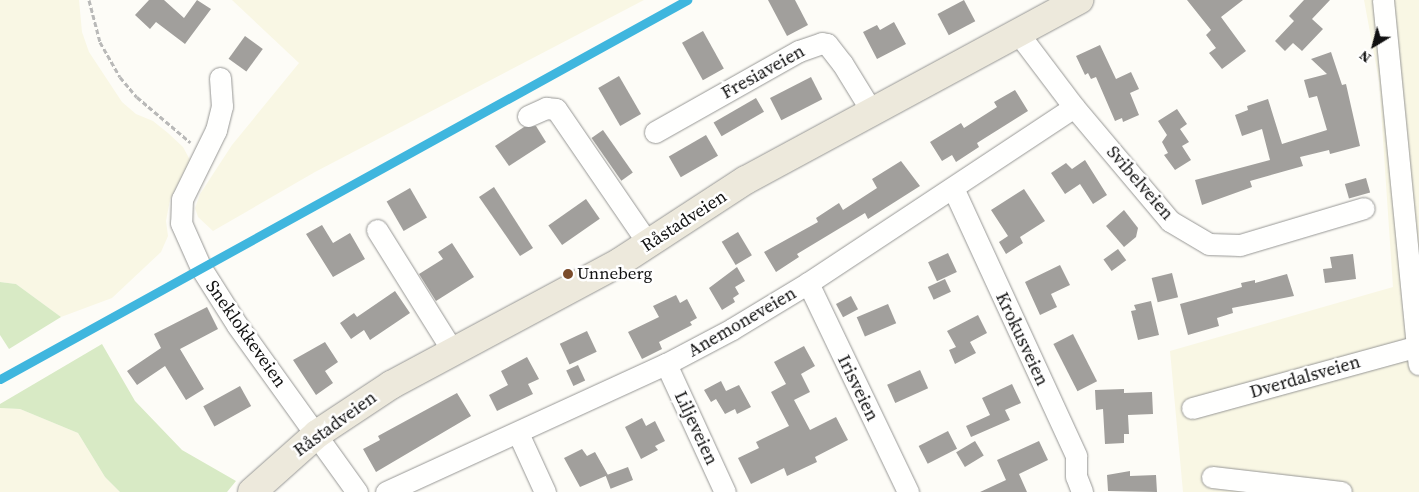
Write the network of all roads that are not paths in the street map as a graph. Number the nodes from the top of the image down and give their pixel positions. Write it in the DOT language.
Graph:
graph roads {
  1 [pos="1079,0"];
  2 [pos="1383,0"];
  3 [pos="1018,33"];
  4 [pos="220,78"];
  5 [pos="1074,108"];
  6 [pos="872,112"];
  7 [pos="528,116"];
  8 [pos="655,132"];
  9 [pos="953,188"];
  10 [pos="1364,208"];
  11 [pos="376,230"];
  12 [pos="649,245"];
  13 [pos="808,283"];
  14 [pos="452,350"];
  15 [pos="1418,355"];
  16 [pos="666,364"];
  17 [pos="1192,408"];
  18 [pos="518,433"];
  19 [pos="318,434"];
  20 [pos="1212,477"];
  21 [pos="252,492"];
  22 [pos="357,492"];
  23 [pos="386,492"];
  24 [pos="545,492"];
  25 [pos="725,492"];
  26 [pos="908,492"];
  27 [pos="1082,492"];
  28 [pos="1341,492"];
  1 -- 3 [label="main road, Råstadveien"];
  2 -- 15 [label="street, Dverdalsveien"];
  3 -- 5 [label="street, Svibelveien"];
  3 -- 6 [label="main road, Råstadveien"];
  4 -- 19 [label="street, Sneklokkeveien"];
  5 -- 9 [label="street, Anemoneveien"];
  5 -- 10 [label="street, Svibelveien"];
  6 -- 8 [label="street, Fresiaveien"];
  6 -- 12 [label="main road, Råstadveien"];
  7 -- 12 [label="street"];
  9 -- 13 [label="street, Anemoneveien"];
  9 -- 27 [label="street, Krokusveien"];
  11 -- 14 [label="street"];
  12 -- 14 [label="main road, Råstadveien"];
  13 -- 16 [label="street, Anemoneveien"];
  13 -- 26 [label="street, Irisveien"];
  14 -- 19 [label="main road, Råstadveien"];
  15 -- 17 [label="street, Dverdalsveien"];
  16 -- 18 [label="street, Anemoneveien"];
  16 -- 25 [label="street, Liljeveien"];
  18 -- 23 [label="street, Anemoneveien"];
  18 -- 24 [label="street"];
  19 -- 21 [label="main road, Råstadveien"];
  19 -- 22 [label="street, Sneklokkeveien"];
  20 -- 28 [label="street"];
}
